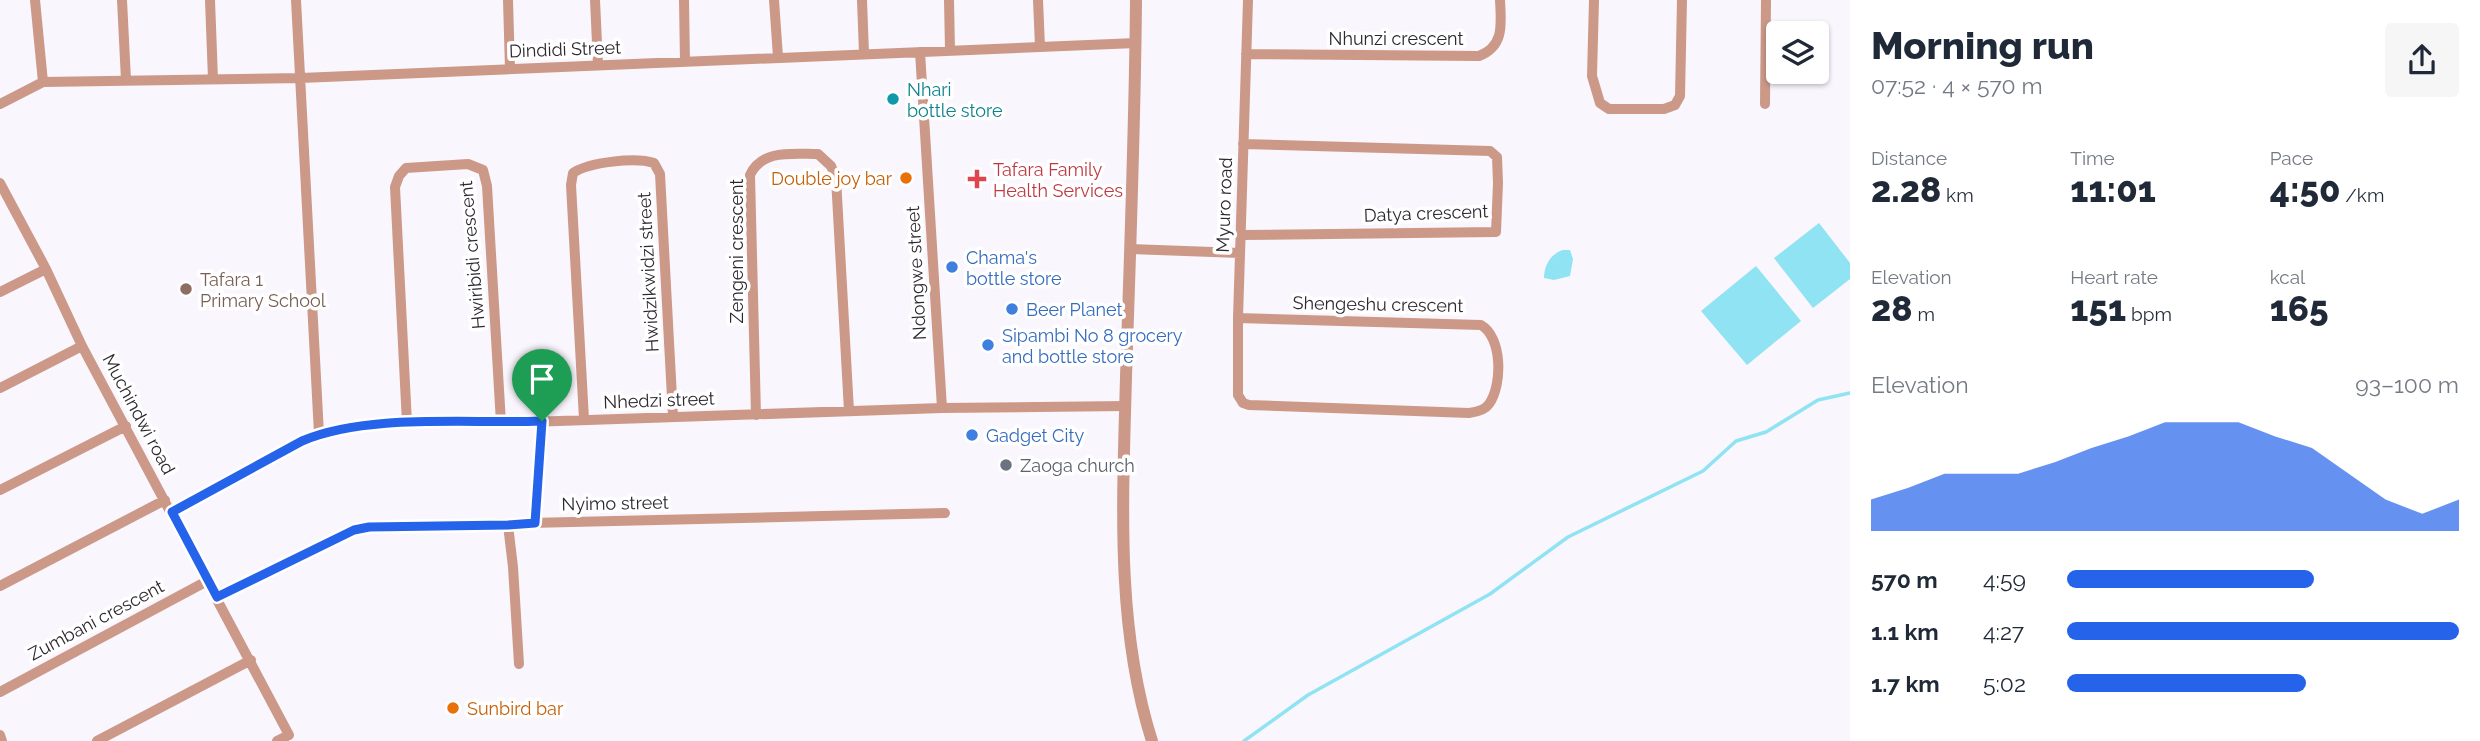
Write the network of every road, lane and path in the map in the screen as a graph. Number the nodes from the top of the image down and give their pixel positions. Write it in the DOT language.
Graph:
graph roads {
  1 [pos="35,0"];
  2 [pos="122,0"];
  3 [pos="209,0"];
  4 [pos="296,0"];
  5 [pos="509,0"];
  6 [pos="596,0"];
  7 [pos="684,0"];
  8 [pos="774,0"];
  9 [pos="862,0"];
  10 [pos="949,0"];
  11 [pos="1038,0"];
  12 [pos="1136,0"];
  13 [pos="1248,0"];
  14 [pos="1500,0"];
  15 [pos="1594,0"];
  16 [pos="1682,0"];
  17 [pos="1766,0"];
  18 [pos="1136,43"];
  19 [pos="1040,47"];
  20 [pos="950,50"];
  21 [pos="920,52"];
  22 [pos="864,53"];
  23 [pos="1246,54"];
  24 [pos="778,57"];
  25 [pos="685,62"];
  26 [pos="598,65"];
  27 [pos="510,69"];
  28 [pos="301,78"];
  29 [pos="213,79"];
  30 [pos="126,80"];
  31 [pos="43,82"];
  32 [pos="0,104"];
  33 [pos="1765,104"];
  34 [pos="1244,144"];
  35 [pos="1,188"];
  36 [pos="1241,235"];
  37 [pos="1130,249"];
  38 [pos="1240,253"];
  39 [pos="46,269"];
  40 [pos="0,292"];
  41 [pos="1238,318"];
  42 [pos="82,346"];
  43 [pos="0,388"];
  44 [pos="1250,405"];
  45 [pos="1126,406"];
  46 [pos="942,408"];
  47 [pos="849,411"];
  48 [pos="756,415"];
  49 [pos="673,416"];
  50 [pos="584,419"];
  51 [pos="542,421"];
  52 [pos="407,423"];
  53 [pos="501,423"];
  54 [pos="126,426"];
  55 [pos="319,434"];
  56 [pos="0,490"];
  57 [pos="165,500"];
  58 [pos="172,512"];
  59 [pos="945,513"];
  60 [pos="535,523"];
  61 [pos="508,525"];
  62 [pos="209,580"];
  63 [pos="0,586"];
  64 [pos="217,597"];
  65 [pos="251,660"];
  66 [pos="519,664"];
  67 [pos="0,692"];
  68 [pos="0,735"];
  69 [pos="2,741"];
  70 [pos="97,741"];
  71 [pos="277,741"];
  72 [pos="1152,741"];
  1 -- 31 [label="street"];
  2 -- 30 [label="street"];
  3 -- 29 [label="street"];
  4 -- 28 [label="street"];
  5 -- 27 [label="street"];
  6 -- 26 [label="street"];
  7 -- 25 [label="street"];
  8 -- 24 [label="street"];
  9 -- 22 [label="street"];
  10 -- 20 [label="street"];
  11 -- 19 [label="street"];
  12 -- 18 [label="street"];
  13 -- 23 [label="street, Myuro road"];
  14 -- 23 [label="street, Nhunzi crescent"];
  15 -- 16 [label="street"];
  17 -- 33 [label="street"];
  18 -- 19 [label="street, Dindidi Street"];
  18 -- 37 [label="street"];
  19 -- 20 [label="street, Dindidi Street"];
  20 -- 21 [label="street, Dindidi Street"];
  21 -- 22 [label="street, Dindidi Street"];
  21 -- 46 [label="street, Ndongwe street"];
  22 -- 24 [label="street, Dindidi Street"];
  23 -- 34 [label="street, Myuro road"];
  24 -- 25 [label="street, Dindidi Street"];
  25 -- 26 [label="street, Dindidi Street"];
  26 -- 27 [label="street, Dindidi Street"];
  27 -- 28 [label="street, Dindidi Street"];
  28 -- 29 [label="street, Dindidi Street"];
  28 -- 55 [label="street"];
  29 -- 30 [label="street, Dindidi Street"];
  30 -- 31 [label="street, Dindidi Street"];
  31 -- 32 [label="street, Dindidi Street"];
  34 -- 36 [label="street, Myuro road"];
  34 -- 36 [label="street, Datya crescent"];
  35 -- 39 [label="street, Muchindwi road"];
  36 -- 38 [label="street, Myuro road"];
  37 -- 38 [label="street"];
  37 -- 45 [label="street"];
  38 -- 41 [label="street, Myuro road"];
  39 -- 40 [label="street"];
  39 -- 42 [label="street, Muchindwi road"];
  41 -- 44 [label="street, Myuro road"];
  41 -- 44 [label="street, Shengeshu crescent"];
  42 -- 43 [label="street"];
  42 -- 54 [label="street, Muchindwi road"];
  45 -- 46 [label="street, Nhedzi street"];
  45 -- 72 [label="street"];
  46 -- 47 [label="street, Nhedzi street"];
  47 -- 48 [label="street, Nhedzi street"];
  47 -- 48 [label="street, Zengeni crescent"];
  48 -- 49 [label="street, Nhedzi street"];
  49 -- 50 [label="street, Nhedzi street"];
  49 -- 50 [label="street, Hwidzikwidzi street"];
  50 -- 51 [label="street, Nhedzi street"];
  51 -- 53 [label="street, Nhedzi street"];
  51 -- 60 [label="street"];
  52 -- 53 [label="street, Nhedzi street"];
  52 -- 53 [label="street, Hwiribidi crescent"];
  52 -- 55 [label="street, Nhedzi street"];
  54 -- 56 [label="street"];
  54 -- 57 [label="street, Muchindwi road"];
  55 -- 58 [label="street, Nhedzi street"];
  57 -- 58 [label="street, Muchindwi road"];
  57 -- 63 [label="street"];
  58 -- 62 [label="street, Muchindwi road"];
  59 -- 60 [label="street, Nyimo street"];
  60 -- 61 [label="street, Nyimo street"];
  61 -- 64 [label="street, Nyimo street"];
  61 -- 66 [label="street"];
  62 -- 64 [label="street, Muchindwi road"];
  62 -- 67 [label="street, Zumbani crescent"];
  64 -- 65 [label="street, Muchindwi road"];
  65 -- 70 [label="street"];
  65 -- 71 [label="street, Muchindwi road"];
  68 -- 69 [label="street"];
}
